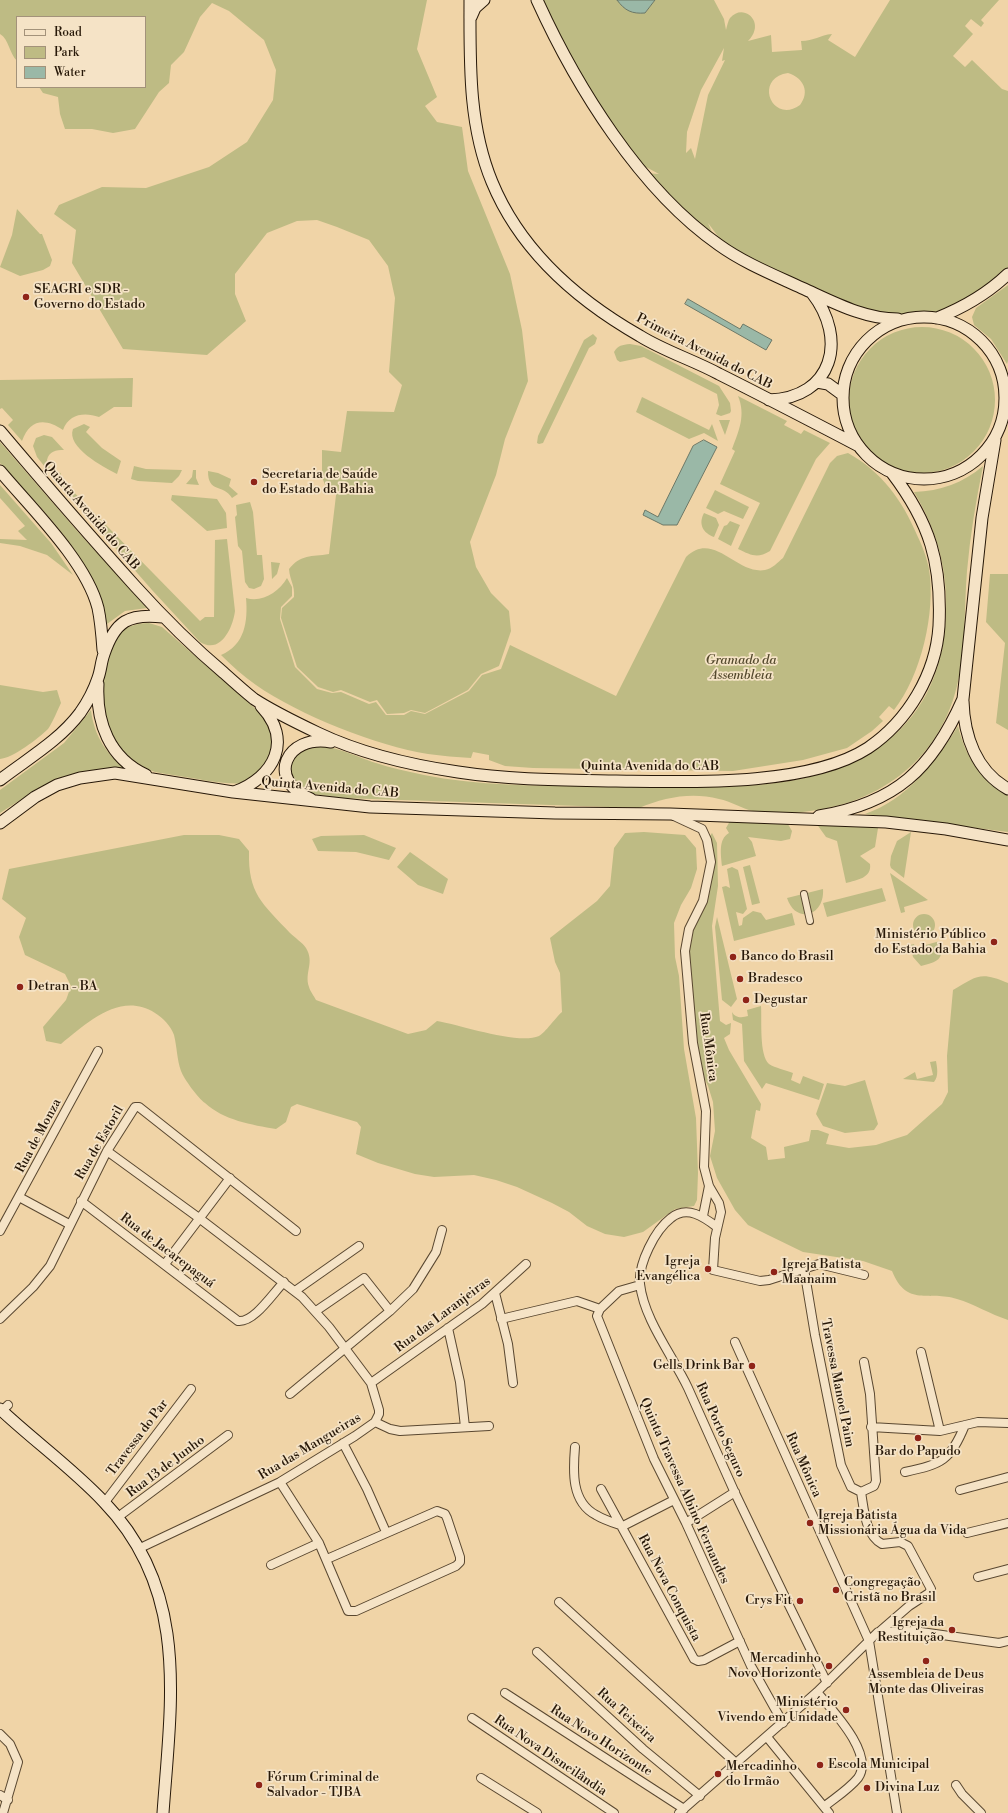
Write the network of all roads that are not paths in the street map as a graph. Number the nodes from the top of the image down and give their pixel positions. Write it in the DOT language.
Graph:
graph roads {
  1 [pos="470,0"];
  2 [pos="484,0"];
  3 [pos="537,0"];
  4 [pos="470,17"];
  5 [pos="1008,274"];
  6 [pos="811,292"];
  7 [pos="938,318"];
  8 [pos="903,319"];
  9 [pos="817,382"];
  10 [pos="843,395"];
  11 [pos="1007,396"];
  12 [pos="769,400"];
  13 [pos="0,431"];
  14 [pos="995,439"];
  15 [pos="857,445"];
  16 [pos="0,471"];
  17 [pos="892,473"];
  18 [pos="163,617"];
  19 [pos="103,655"];
  20 [pos="98,677"];
  21 [pos="255,699"];
  22 [pos="963,699"];
  23 [pos="345,745"];
  24 [pos="154,778"];
  25 [pos="0,780"];
  26 [pos="1008,789"];
  27 [pos="233,792"];
  28 [pos="321,803"];
  29 [pos="670,814"];
  30 [pos="2,820"];
  31 [pos="797,820"];
  32 [pos="1008,840"];
  33 [pos="804,894"];
  34 [pos="810,921"];
  35 [pos="98,1051"];
  36 [pos="107,1151"];
  37 [pos="230,1178"];
  38 [pos="709,1186"];
  39 [pos="19,1197"];
  40 [pos="81,1201"];
  41 [pos="703,1216"];
  42 [pos="199,1218"];
  43 [pos="69,1224"];
  44 [pos="717,1227"];
  45 [pos="442,1230"];
  46 [pos="0,1231"];
  47 [pos="296,1231"];
  48 [pos="359,1246"];
  49 [pos="165,1264"];
  50 [pos="526,1264"];
  51 [pos="804,1269"];
  52 [pos="864,1274"];
  53 [pos="284,1282"];
  54 [pos="640,1285"];
  55 [pos="295,1290"];
  56 [pos="494,1293"];
  57 [pos="600,1309"];
  58 [pos="316,1311"];
  59 [pos="390,1311"];
  60 [pos="0,1319"];
  61 [pos="501,1319"];
  62 [pos="448,1328"];
  63 [pos="735,1342"];
  64 [pos="344,1347"];
  65 [pos="921,1352"];
  66 [pos="864,1362"];
  67 [pos="371,1383"];
  68 [pos="513,1383"];
  69 [pos="190,1389"];
  70 [pos="290,1394"];
  71 [pos="3,1408"];
  72 [pos="375,1422"];
  73 [pos="1008,1423"];
  74 [pos="965,1425"];
  75 [pos="489,1426"];
  76 [pos="465,1427"];
  77 [pos="871,1427"];
  78 [pos="940,1431"];
  79 [pos="228,1435"];
  80 [pos="343,1444"];
  81 [pos="575,1447"];
  82 [pos="905,1472"];
  83 [pos="1008,1477"];
  84 [pos="280,1482"];
  85 [pos="601,1489"];
  86 [pos="960,1490"];
  87 [pos="734,1492"];
  88 [pos="862,1492"];
  89 [pos="674,1500"];
  90 [pos="104,1502"];
  91 [pos="118,1517"];
  92 [pos="686,1523"];
  93 [pos="1008,1523"];
  94 [pos="623,1526"];
  95 [pos="386,1532"];
  96 [pos="968,1533"];
  97 [pos="319,1543"];
  98 [pos="138,1549"];
  99 [pos="327,1558"];
  100 [pos="271,1565"];
  101 [pos="1008,1570"];
  102 [pos="978,1577"];
  103 [pos="559,1602"];
  104 [pos="878,1632"];
  105 [pos="740,1641"];
  106 [pos="869,1641"];
  107 [pos="1008,1641"];
  108 [pos="537,1652"];
  109 [pos="827,1683"];
  110 [pos="817,1692"];
  111 [pos="505,1693"];
  112 [pos="472,1718"];
  113 [pos="783,1723"];
  114 [pos="0,1734"];
  115 [pos="767,1737"];
  116 [pos="737,1764"];
  117 [pos="481,1778"];
  118 [pos="956,1785"];
  119 [pos="0,1795"];
  120 [pos="700,1796"];
  121 [pos="8,1800"];
  122 [pos="827,1809"];
  123 [pos="682,1811"];
  124 [pos="3,1813"];
  125 [pos="163,1813"];
  126 [pos="537,1813"];
  127 [pos="614,1813"];
  128 [pos="897,1813"];
  129 [pos="981,1813"];
  1 -- 4 [label="main road, Primeira Avenida do CAB"];
  2 -- 4 [label="main road"];
  3 -- 6 [label="main road"];
  4 -- 12 [label="main road, Primeira Avenida do CAB"];
  5 -- 7 [label="main road"];
  6 -- 8 [label="main road"];
  6 -- 9 [label="main road"];
  7 -- 8 [label="main road"];
  7 -- 11 [label="main road"];
  8 -- 10 [label="main road"];
  9 -- 10 [label="main road"];
  9 -- 12 [label="main road"];
  10 -- 15 [label="main road"];
  11 -- 14 [label="main road"];
  12 -- 15 [label="main road, Primeira Avenida do CAB"];
  13 -- 18 [label="main road, Quarta Avenida do CAB"];
  14 -- 17 [label="main road"];
  14 -- 22 [label="main road"];
  15 -- 17 [label="main road"];
  16 -- 19 [label="main road"];
  17 -- 23 [label="main road, Quinta Avenida do CAB"];
  18 -- 19 [label="main road"];
  18 -- 21 [label="main road, Quinta Avenida do CAB"];
  19 -- 20 [label="main road"];
  20 -- 24 [label="main road"];
  20 -- 25 [label="main road"];
  21 -- 23 [label="main road, Quinta Avenida do CAB"];
  21 -- 27 [label="main road"];
  22 -- 26 [label="main road"];
  22 -- 31 [label="main road"];
  23 -- 28 [label="main road"];
  24 -- 27 [label="main road, Quinta Avenida do CAB"];
  24 -- 30 [label="main road"];
  27 -- 28 [label="main road, Quinta Avenida do CAB"];
  28 -- 29 [label="main road, Quinta Avenida do CAB"];
  29 -- 31 [label="main road, Quinta Avenida do CAB"];
  29 -- 38 [label="street, Rua Mônica"];
  31 -- 32 [label="main road, Quinta Avenida do CAB"];
  33 -- 34 [label="street"];
  35 -- 39 [label="street, Rua de Monza"];
  36 -- 37 [label="street, Rua de Estoril"];
  36 -- 40 [label="street, Rua de Estoril"];
  36 -- 42 [label="street, Rua das Mangueiras"];
  37 -- 42 [label="street"];
  37 -- 47 [label="street, Rua de Estoril"];
  38 -- 41 [label="street"];
  38 -- 44 [label="street, Rua Mônica"];
  39 -- 43 [label="street"];
  39 -- 46 [label="street, Rua de Monza"];
  40 -- 43 [label="street, Rua de Estoril"];
  40 -- 49 [label="street, Rua de Jacarepaguá"];
  41 -- 44 [label="street"];
  41 -- 54 [label="street, Rua Porto Seguro"];
  42 -- 49 [label="street"];
  42 -- 53 [label="street, Rua das Mangueiras"];
  43 -- 60 [label="street, Rua de Estoril"];
  44 -- 51 [label="street, Rua Mônica"];
  45 -- 59 [label="street"];
  48 -- 55 [label="street"];
  49 -- 53 [label="street, Rua de Jacarepaguá"];
  50 -- 56 [label="street, Rua das Laranjeiras"];
  51 -- 52 [label="street"];
  51 -- 88 [label="street, Travessa Manoel Paim"];
  53 -- 55 [label="street, Rua das Mangueiras"];
  54 -- 57 [label="street"];
  54 -- 87 [label="street, Rua Porto Seguro"];
  55 -- 58 [label="street, Rua das Mangueiras"];
  56 -- 61 [label="street"];
  56 -- 62 [label="street, Rua das Laranjeiras"];
  57 -- 61 [label="street"];
  57 -- 89 [label="street, Quinta Travessa Albino Fernandes"];
  58 -- 59 [label="street"];
  58 -- 64 [label="street, Rua das Mangueiras"];
  59 -- 64 [label="street"];
  61 -- 68 [label="street"];
  62 -- 67 [label="street, Rua das Laranjeiras"];
  62 -- 76 [label="street"];
  63 -- 106 [label="street, Rua Mônica"];
  64 -- 67 [label="street, Rua das Mangueiras"];
  64 -- 70 [label="street"];
  65 -- 78 [label="street"];
  66 -- 77 [label="street"];
  67 -- 72 [label="street, Rua das Mangueiras"];
  69 -- 90 [label="street, Travessa do Par"];
  71 -- 90 [label="main road"];
  72 -- 76 [label="street"];
  72 -- 80 [label="street, Rua das Mangueiras"];
  73 -- 74 [label="street"];
  74 -- 78 [label="street"];
  74 -- 82 [label="street"];
  75 -- 76 [label="street"];
  77 -- 78 [label="street"];
  77 -- 88 [label="street"];
  79 -- 91 [label="street, Rua 13 de Junho"];
  80 -- 84 [label="street, Rua das Mangueiras"];
  80 -- 95 [label="street"];
  81 -- 94 [label="street, Rua Nova Conquista"];
  83 -- 86 [label="street"];
  84 -- 97 [label="street"];
  84 -- 98 [label="street, Rua das Mangueiras"];
  85 -- 94 [label="street, Rua Nova Conquista"];
  87 -- 92 [label="street"];
  87 -- 109 [label="street, Rua Porto Seguro"];
  88 -- 104 [label="street"];
  89 -- 92 [label="street, Quinta Travessa Albino Fernandes"];
  89 -- 94 [label="street, Rua Nova Conquista"];
  90 -- 91 [label="main road"];
  91 -- 98 [label="main road"];
  92 -- 105 [label="street, Quinta Travessa Albino Fernandes"];
  93 -- 96 [label="street"];
  94 -- 105 [label="street, Rua Nova Conquista"];
  95 -- 99 [label="street"];
  95 -- 99 [label="street"];
  97 -- 99 [label="street"];
  97 -- 100 [label="street"];
  98 -- 125 [label="main road"];
  101 -- 102 [label="street"];
  103 -- 116 [label="street"];
  104 -- 106 [label="street"];
  104 -- 107 [label="street"];
  105 -- 113 [label="street, Quinta Travessa Albino Fernandes"];
  106 -- 109 [label="street"];
  106 -- 128 [label="street, Rua Mônica"];
  108 -- 120 [label="street, Rua Teixeira"];
  109 -- 110 [label="street"];
  110 -- 113 [label="street"];
  110 -- 122 [label="street"];
  111 -- 123 [label="street, Rua Novo Horizonte"];
  112 -- 127 [label="street, Rua Nova Disneilândia"];
  113 -- 115 [label="street"];
  114 -- 121 [label="street"];
  115 -- 116 [label="street"];
  115 -- 122 [label="street"];
  116 -- 120 [label="street"];
  117 -- 126 [label="street"];
  118 -- 129 [label="street"];
  119 -- 121 [label="street"];
  120 -- 123 [label="street"];
  121 -- 124 [label="street"];
}
